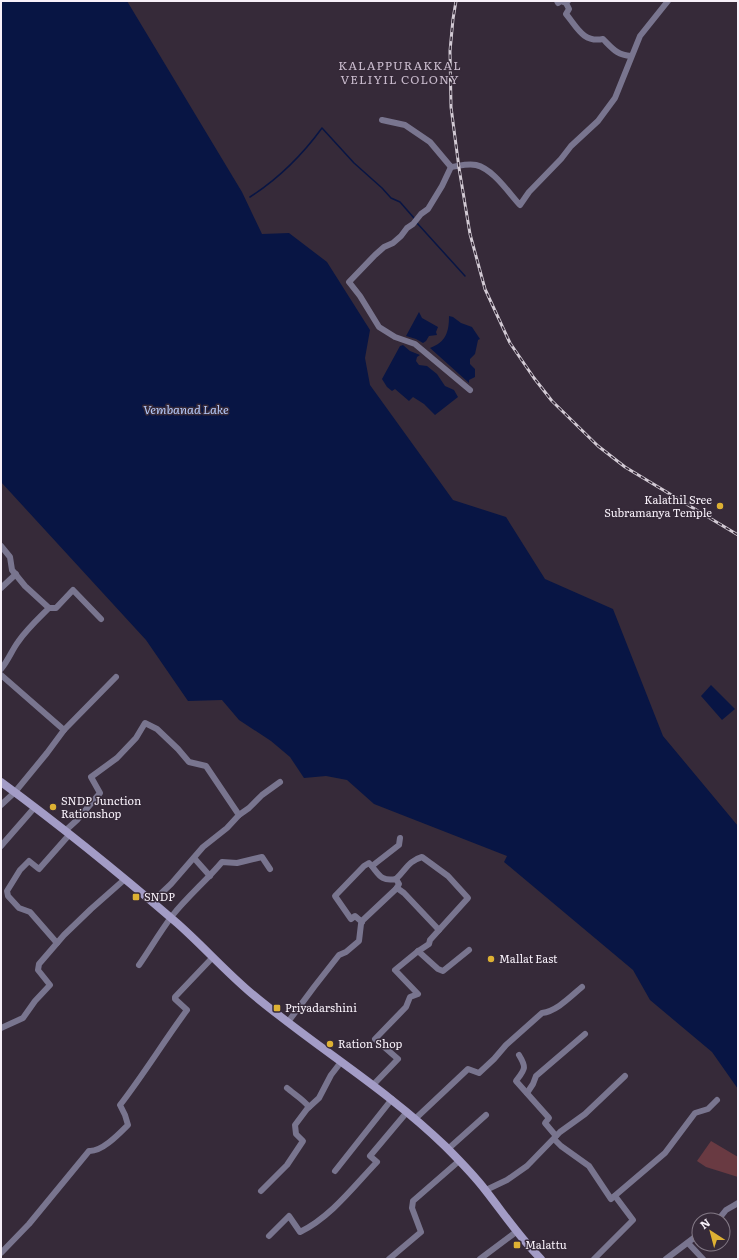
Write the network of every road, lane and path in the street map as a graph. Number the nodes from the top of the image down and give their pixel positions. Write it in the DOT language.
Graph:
graph roads {
  1 [pos="557,1"];
  2 [pos="668,1"];
  3 [pos="567,2"];
  4 [pos="631,56"];
  5 [pos="382,120"];
  6 [pos="451,166"];
  7 [pos="470,390"];
  8 [pos="1,546"];
  9 [pos="16,574"];
  10 [pos="1,588"];
  11 [pos="49,608"];
  12 [pos="102,619"];
  13 [pos="1,669"];
  14 [pos="1,675"];
  15 [pos="116,678"];
  16 [pos="64,730"];
  17 [pos="1,782"];
  18 [pos="280,782"];
  19 [pos="15,792"];
  20 [pos="1,805"];
  21 [pos="35,807"];
  22 [pos="238,815"];
  23 [pos="67,833"];
  24 [pos="400,838"];
  25 [pos="1,846"];
  26 [pos="194,858"];
  27 [pos="372,866"];
  28 [pos="270,869"];
  29 [pos="210,876"];
  30 [pos="125,879"];
  31 [pos="396,879"];
  32 [pos="396,889"];
  33 [pos="152,902"];
  34 [pos="171,918"];
  35 [pos="362,922"];
  36 [pos="438,930"];
  37 [pos="57,943"];
  38 [pos="469,950"];
  39 [pos="418,951"];
  40 [pos="213,957"];
  41 [pos="139,965"];
  42 [pos="582,987"];
  43 [pos="288,1022"];
  44 [pos="1,1028"];
  45 [pos="585,1034"];
  46 [pos="519,1055"];
  47 [pos="341,1062"];
  48 [pos="625,1076"];
  49 [pos="372,1085"];
  50 [pos="287,1088"];
  51 [pos="526,1093"];
  52 [pos="392,1099"];
  53 [pos="717,1100"];
  54 [pos="309,1107"];
  55 [pos="407,1112"];
  56 [pos="486,1115"];
  57 [pos="415,1119"];
  58 [pos="555,1138"];
  59 [pos="448,1149"];
  60 [pos="459,1161"];
  61 [pos="335,1171"];
  62 [pos="486,1190"];
  63 [pos="261,1191"];
  64 [pos="615,1196"];
  65 [pos="738,1203"];
  66 [pos="724,1212"];
  67 [pos="516,1232"];
  68 [pos="268,1236"];
  69 [pos="691,1240"];
  70 [pos="688,1242"];
  71 [pos="1,1253"];
  72 [pos="700,1258"];
  73 [pos="389,1259"];
  74 [pos="480,1259"];
  75 [pos="541,1259"];
  76 [pos="594,1259"];
  77 [pos="666,1259"];
  1 -- 3 [label="street"];
  2 -- 4 [label="street"];
  3 -- 4 [label="street"];
  4 -- 6 [label="street"];
  5 -- 6 [label="street"];
  6 -- 7 [label="street"];
  8 -- 9 [label="street"];
  9 -- 10 [label="street"];
  9 -- 11 [label="street"];
  11 -- 12 [label="street"];
  11 -- 13 [label="street"];
  14 -- 16 [label="street"];
  15 -- 16 [label="street"];
  16 -- 19 [label="street"];
  17 -- 19 [label="main road"];
  18 -- 22 [label="street"];
  19 -- 20 [label="street"];
  19 -- 21 [label="main road"];
  21 -- 23 [label="main road"];
  21 -- 25 [label="street"];
  22 -- 23 [label="street"];
  22 -- 26 [label="street"];
  23 -- 30 [label="main road"];
  23 -- 37 [label="street"];
  24 -- 27 [label="street"];
  26 -- 29 [label="street"];
  26 -- 33 [label="street"];
  27 -- 31 [label="street"];
  27 -- 35 [label="street"];
  28 -- 29 [label="street"];
  29 -- 34 [label="street"];
  30 -- 33 [label="main road"];
  30 -- 37 [label="street"];
  31 -- 32 [label="street"];
  31 -- 36 [label="street"];
  32 -- 35 [label="street"];
  32 -- 36 [label="street"];
  33 -- 34 [label="main road"];
  34 -- 40 [label="main road"];
  34 -- 41 [label="street"];
  35 -- 43 [label="street"];
  36 -- 39 [label="street"];
  37 -- 44 [label="street"];
  38 -- 39 [label="street"];
  39 -- 49 [label="street"];
  40 -- 43 [label="main road"];
  40 -- 71 [label="street"];
  42 -- 57 [label="street"];
  43 -- 47 [label="main road"];
  45 -- 51 [label="street"];
  46 -- 51 [label="street"];
  47 -- 49 [label="main road"];
  47 -- 54 [label="street"];
  48 -- 58 [label="street"];
  49 -- 52 [label="main road"];
  50 -- 54 [label="street"];
  51 -- 58 [label="street"];
  52 -- 55 [label="main road"];
  52 -- 61 [label="street"];
  53 -- 64 [label="street"];
  54 -- 63 [label="street"];
  55 -- 57 [label="main road"];
  55 -- 68 [label="street"];
  56 -- 59 [label="street"];
  57 -- 59 [label="main road"];
  58 -- 62 [label="street"];
  58 -- 64 [label="street"];
  59 -- 60 [label="main road"];
  60 -- 62 [label="main road"];
  60 -- 73 [label="street"];
  62 -- 67 [label="main road"];
  64 -- 76 [label="street"];
  65 -- 66 [label="street"];
  67 -- 74 [label="street"];
  67 -- 75 [label="main road"];
  69 -- 70 [label="street"];
  70 -- 72 [label="street"];
  70 -- 77 [label="street"];
}
